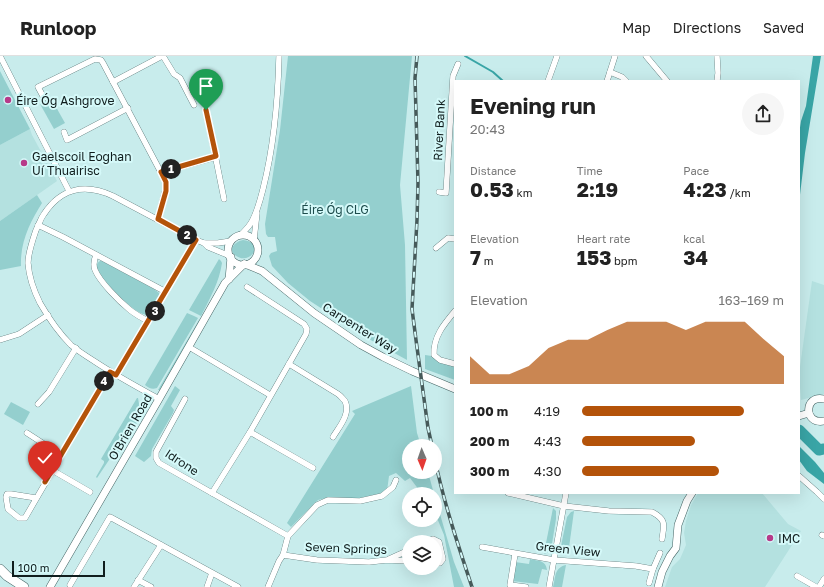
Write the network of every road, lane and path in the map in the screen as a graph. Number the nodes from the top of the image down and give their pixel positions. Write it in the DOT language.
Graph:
graph roads {
  1 [pos="0,56"];
  2 [pos="163,56"];
  3 [pos="279,56"];
  4 [pos="557,56"];
  5 [pos="615,56"];
  6 [pos="646,56"];
  7 [pos="717,56"];
  8 [pos="99,58"];
  9 [pos="458,64"];
  10 [pos="610,72"];
  11 [pos="548,80"];
  12 [pos="607,80"];
  13 [pos="625,80"];
  14 [pos="666,80"];
  15 [pos="717,80"];
  16 [pos="114,82"];
  17 [pos="44,98"];
  18 [pos="194,105"];
  19 [pos="128,108"];
  20 [pos="206,110"];
  21 [pos="453,119"];
  22 [pos="64,132"];
  23 [pos="216,156"];
  24 [pos="161,172"];
  25 [pos="69,191"];
  26 [pos="439,192"];
  27 [pos="224,199"];
  28 [pos="257,209"];
  29 [pos="158,219"];
  30 [pos="38,225"];
  31 [pos="241,235"];
  32 [pos="454,239"];
  33 [pos="196,240"];
  34 [pos="254,240"];
  35 [pos="231,241"];
  36 [pos="204,243"];
  37 [pos="436,248"];
  38 [pos="258,252"];
  39 [pos="96,255"];
  40 [pos="230,257"];
  41 [pos="245,264"];
  42 [pos="262,271"];
  43 [pos="229,279"];
  44 [pos="247,287"];
  45 [pos="166,292"];
  46 [pos="454,312"];
  47 [pos="48,315"];
  48 [pos="148,321"];
  49 [pos="0,340"];
  50 [pos="189,347"];
  51 [pos="76,348"];
  52 [pos="288,364"];
  53 [pos="454,364"];
  54 [pos="110,372"];
  55 [pos="116,375"];
  56 [pos="454,390"];
  57 [pos="270,395"];
  58 [pos="159,399"];
  59 [pos="185,399"];
  60 [pos="824,399"];
  61 [pos="38,404"];
  62 [pos="804,415"];
  63 [pos="824,421"];
  64 [pos="250,432"];
  65 [pos="27,433"];
  66 [pos="333,437"];
  67 [pos="62,455"];
  68 [pos="313,468"];
  69 [pos="52,470"];
  70 [pos="800,477"];
  71 [pos="396,480"];
  72 [pos="90,492"];
  73 [pos="212,493"];
  74 [pos="512,494"];
  75 [pos="566,494"];
  76 [pos="691,494"];
  77 [pos="36,498"];
  78 [pos="824,499"];
  79 [pos="564,506"];
  80 [pos="288,536"];
  81 [pos="662,539"];
  82 [pos="161,545"];
  83 [pos="482,547"];
  84 [pos="402,553"];
  85 [pos="660,553"];
  86 [pos="515,554"];
  87 [pos="283,555"];
  88 [pos="387,560"];
  89 [pos="554,560"];
  90 [pos="402,561"];
  91 [pos="0,569"];
  92 [pos="653,569"];
  93 [pos="212,573"];
  94 [pos="7,576"];
  95 [pos="797,576"];
  96 [pos="824,579"];
  97 [pos="138,580"];
  98 [pos="649,583"];
  99 [pos="70,585"];
  100 [pos="12,587"];
  101 [pos="24,587"];
  102 [pos="50,587"];
  103 [pos="134,587"];
  104 [pos="151,587"];
  105 [pos="207,587"];
  106 [pos="238,587"];
  107 [pos="268,587"];
  108 [pos="526,587"];
  109 [pos="549,587"];
  110 [pos="658,587"];
  111 [pos="817,587"];
  1 -- 25 [label="street"];
  2 -- 16 [label="street"];
  2 -- 18 [label="street"];
  3 -- 28 [label="street"];
  4 -- 11 [label="street"];
  5 -- 10 [label="street"];
  6 -- 14 [label="street"];
  7 -- 15 [label="street"];
  8 -- 16 [label="street"];
  8 -- 17 [label="street"];
  9 -- 21 [label="street, River Bank"];
  10 -- 12 [label="street"];
  10 -- 13 [label="street"];
  16 -- 19 [label="street"];
  19 -- 22 [label="street"];
  19 -- 24 [label="street"];
  20 -- 23 [label="street"];
  21 -- 26 [label="street, River Bank"];
  23 -- 24 [label="street"];
  23 -- 27 [label="street"];
  24 -- 29 [label="street"];
  25 -- 29 [label="street"];
  25 -- 30 [label="street"];
  28 -- 31 [label="street"];
  28 -- 34 [label="street"];
  29 -- 33 [label="street"];
  30 -- 39 [label="street"];
  30 -- 47 [label="street"];
  31 -- 34 [label="street"];
  31 -- 35 [label="street"];
  32 -- 37 [label="street"];
  33 -- 36 [label="street"];
  33 -- 45 [label="street"];
  34 -- 38 [label="street"];
  35 -- 36 [label="street"];
  35 -- 40 [label="street"];
  36 -- 40 [label="street"];
  38 -- 41 [label="street"];
  38 -- 42 [label="street"];
  39 -- 45 [label="street"];
  39 -- 48 [label="street"];
  40 -- 41 [label="street"];
  40 -- 43 [label="street, O'Brien Road"];
  41 -- 42 [label="street, Carpenter Way"];
  41 -- 43 [label="street, O'Brien Road"];
  42 -- 56 [label="street, Carpenter Way"];
  43 -- 50 [label="street, O'Brien Road"];
  44 -- 52 [label="street"];
  45 -- 48 [label="street"];
  46 -- 53 [label="street"];
  47 -- 49 [label="street"];
  47 -- 51 [label="street"];
  48 -- 55 [label="street"];
  50 -- 57 [label="street"];
  50 -- 58 [label="street, O'Brien Road"];
  51 -- 54 [label="street"];
  51 -- 61 [label="street"];
  52 -- 57 [label="street"];
  52 -- 66 [label="street"];
  54 -- 55 [label="street"];
  54 -- 67 [label="street"];
  55 -- 58 [label="street"];
  57 -- 64 [label="street"];
  58 -- 102 [label="street, O'Brien Road"];
  59 -- 73 [label="street, Idrone"];
  60 -- 62 [label="street"];
  62 -- 63 [label="street"];
  64 -- 68 [label="street"];
  64 -- 73 [label="street"];
  65 -- 67 [label="street"];
  67 -- 69 [label="street"];
  69 -- 72 [label="street"];
  69 -- 77 [label="street"];
  70 -- 78 [label="street"];
  71 -- 80 [label="street, Seven Springs"];
  73 -- 80 [label="street, Idrone"];
  74 -- 79 [label="street"];
  75 -- 79 [label="street"];
  76 -- 110 [label="street"];
  77 -- 77 [label="street"];
  79 -- 81 [label="street"];
  79 -- 89 [label="street"];
  80 -- 87 [label="street, Seven Springs"];
  82 -- 93 [label="street"];
  82 -- 97 [label="street"];
  82 -- 99 [label="street"];
  83 -- 86 [label="street, Green View"];
  84 -- 88 [label="street"];
  85 -- 92 [label="street"];
  86 -- 89 [label="street, Green View"];
  86 -- 108 [label="street"];
  87 -- 88 [label="street, Seven Springs"];
  87 -- 107 [label="street, Seven Springs"];
  88 -- 90 [label="street, Seven Springs"];
  89 -- 92 [label="street, Green View"];
  89 -- 109 [label="street"];
  91 -- 94 [label="main road"];
  92 -- 98 [label="street"];
  93 -- 105 [label="street"];
  93 -- 106 [label="street"];
  94 -- 100 [label="main road"];
  94 -- 101 [label="main road"];
  95 -- 111 [label="street"];
  96 -- 111 [label="street"];
  97 -- 103 [label="street"];
  97 -- 104 [label="street"];
}
